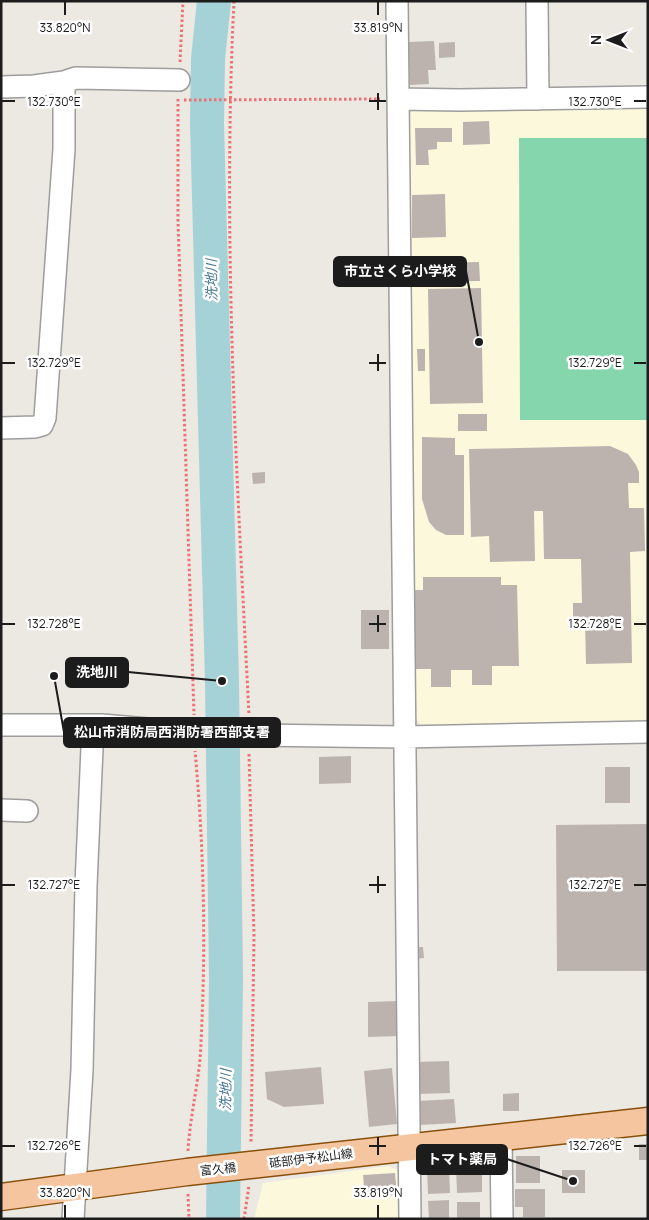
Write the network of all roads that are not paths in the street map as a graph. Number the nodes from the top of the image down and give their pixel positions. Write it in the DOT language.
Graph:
graph roads {
  1 [pos="397,1"];
  2 [pos="537,1"];
  3 [pos="64,82"];
  4 [pos="1,86"];
  5 [pos="181,90"];
  6 [pos="648,97"];
  7 [pos="398,98"];
  8 [pos="538,99"];
  9 [pos="1,428"];
  10 [pos="1,724"];
  11 [pos="93,725"];
  12 [pos="648,732"];
  13 [pos="404,737"];
  14 [pos="1,810"];
  15 [pos="27,811"];
  16 [pos="648,1121"];
  17 [pos="501,1137"];
  18 [pos="409,1146"];
  19 [pos="246,1166"];
  20 [pos="74,1187"];
  21 [pos="1,1196"];
  22 [pos="72,1219"];
  23 [pos="410,1219"];
  24 [pos="502,1219"];
  1 -- 7 [label="street"];
  2 -- 8 [label="street"];
  3 -- 4 [label="street"];
  3 -- 5 [label="street"];
  3 -- 9 [label="street"];
  6 -- 8 [label="street"];
  7 -- 8 [label="street"];
  7 -- 13 [label="street"];
  10 -- 11 [label="street"];
  11 -- 13 [label="street"];
  11 -- 20 [label="street"];
  12 -- 13 [label="street"];
  13 -- 18 [label="street"];
  14 -- 15 [label="street"];
  16 -- 17 [label="main road, 砥部伊予松山線"];
  17 -- 18 [label="main road, 砥部伊予松山線"];
  17 -- 24 [label="street"];
  18 -- 19 [label="main road, 砥部伊予松山線"];
  18 -- 23 [label="street"];
  19 -- 20 [label="main road, 富久橋"];
  20 -- 21 [label="main road"];
  20 -- 22 [label="street"];
}
